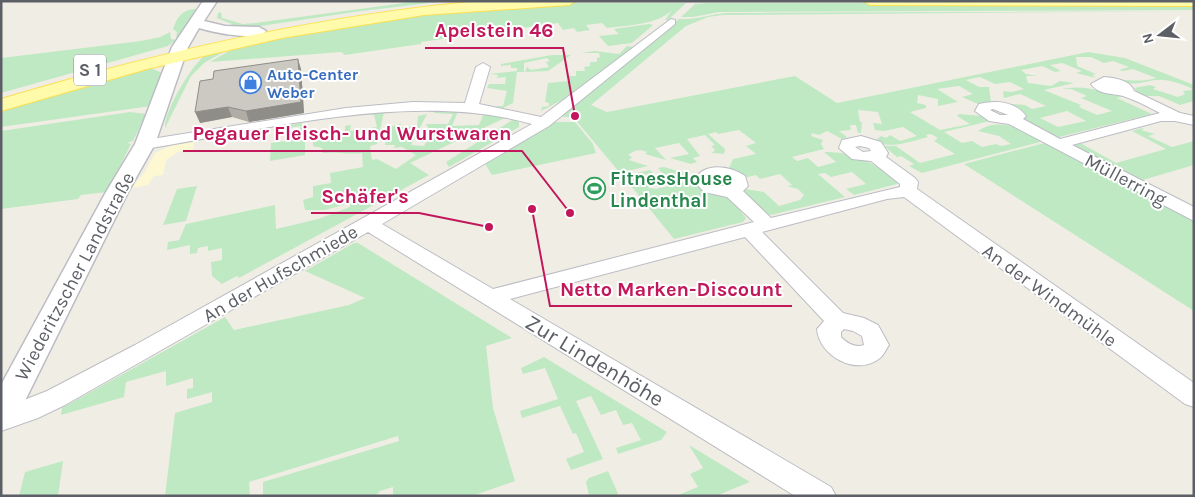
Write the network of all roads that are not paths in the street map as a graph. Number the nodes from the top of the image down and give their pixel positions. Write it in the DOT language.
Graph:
graph roads {
  1 [pos="472,1"];
  2 [pos="569,1"];
  3 [pos="870,1"];
  4 [pos="1194,2"];
  5 [pos="209,3"];
  6 [pos="671,22"];
  7 [pos="203,25"];
  8 [pos="259,31"];
  9 [pos="188,48"];
  10 [pos="483,66"];
  11 [pos="118,70"];
  12 [pos="170,73"];
  13 [pos="1124,92"];
  14 [pos="1,97"];
  15 [pos="1,105"];
  16 [pos="471,108"];
  17 [pos="1175,116"];
  18 [pos="1013,120"];
  19 [pos="1194,121"];
  20 [pos="544,123"];
  21 [pos="147,140"];
  22 [pos="1058,144"];
  23 [pos="874,156"];
  24 [pos="732,190"];
  25 [pos="908,191"];
  26 [pos="1194,215"];
  27 [pos="368,224"];
  28 [pos="758,227"];
  29 [pos="489,297"];
  30 [pos="838,322"];
  31 [pos="1194,397"];
  32 [pos="2,415"];
  33 [pos="821,496"];
  1 -- 8 [label="main road, S 1"];
  2 -- 9 [label="main road, S 1"];
  3 -- 4 [label="main road"];
  5 -- 7 [label="street, Wiederitzscher Landstraße"];
  5 -- 9 [label="street, Wiederitzscher Landstraße"];
  6 -- 20 [label="street, An der Hufschmiede"];
  7 -- 8 [label="street"];
  7 -- 9 [label="street, Wiederitzscher Landstraße"];
  8 -- 9 [label="main road, S 1"];
  9 -- 11 [label="main road, S 1"];
  9 -- 12 [label="street, Wiederitzscher Landstraße"];
  9 -- 14 [label="main road, S 1"];
  9 -- 21 [label="street, Wiederitzscher Landstraße"];
  10 -- 16 [label="street"];
  11 -- 12 [label="street"];
  11 -- 15 [label="main road, S 1"];
  12 -- 21 [label="street, Wiederitzscher Landstraße"];
  13 -- 17 [label="street, Müllerring"];
  16 -- 20 [label="street"];
  16 -- 21 [label="street"];
  17 -- 19 [label="street, Müllerring"];
  17 -- 22 [label="street, Müllerring"];
  18 -- 22 [label="street, Müllerring"];
  20 -- 27 [label="street, An der Hufschmiede"];
  21 -- 32 [label="street, Wiederitzscher Landstraße"];
  22 -- 26 [label="street, Müllerring"];
  23 -- 25 [label="street, An der Windmühle"];
  24 -- 28 [label="street"];
  25 -- 28 [label="street"];
  25 -- 31 [label="street, An der Windmühle"];
  27 -- 29 [label="street, Zur Lindenhöhe"];
  27 -- 32 [label="street, An der Hufschmiede"];
  28 -- 29 [label="street"];
  28 -- 30 [label="street"];
  29 -- 33 [label="street, Zur Lindenhöhe"];
}
